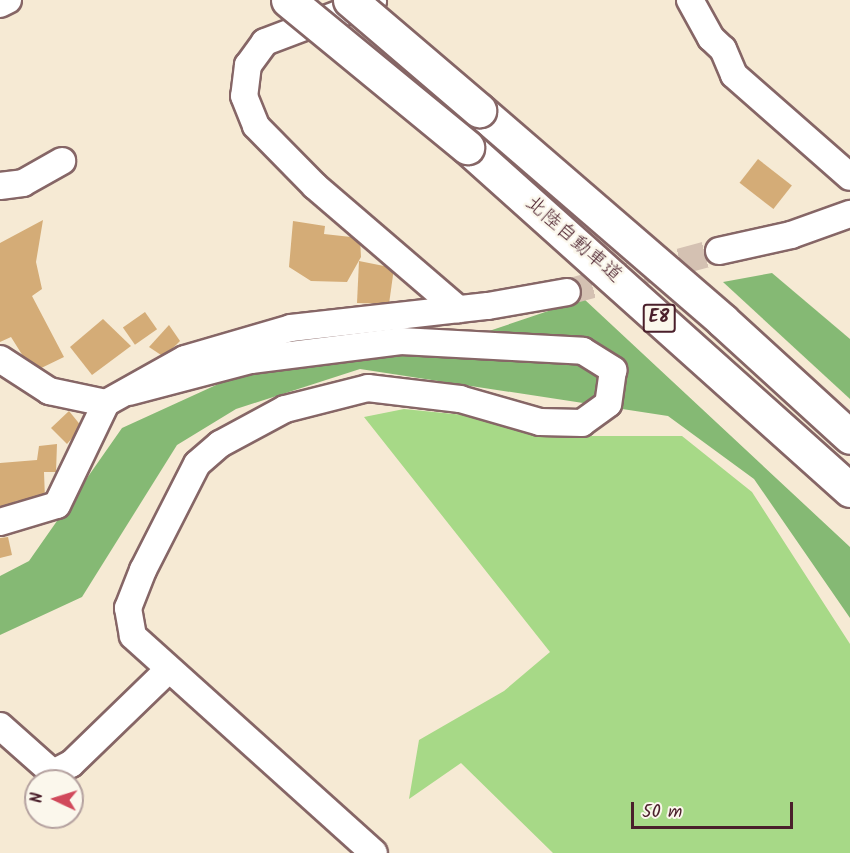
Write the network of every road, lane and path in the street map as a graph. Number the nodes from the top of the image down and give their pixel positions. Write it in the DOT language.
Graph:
graph roads {
  1 [pos="8,0"];
  2 [pos="288,0"];
  3 [pos="350,0"];
  4 [pos="374,0"];
  5 [pos="690,0"];
  6 [pos="0,4"];
  7 [pos="62,161"];
  8 [pos="850,177"];
  9 [pos="0,186"];
  10 [pos="850,214"];
  11 [pos="718,251"];
  12 [pos="567,292"];
  13 [pos="458,309"];
  14 [pos="0,359"];
  15 [pos="118,397"];
  16 [pos="850,437"];
  17 [pos="850,490"];
  18 [pos="0,522"];
  19 [pos="168,670"];
  20 [pos="0,726"];
  21 [pos="374,853"];
  1 -- 6 [label="street"];
  2 -- 17 [label="highway, 北陸自動車道 / E8, bridge"];
  3 -- 16 [label="highway, 北陸自動車道 / E8, bridge"];
  4 -- 13 [label="street"];
  5 -- 8 [label="street"];
  7 -- 9 [label="street"];
  10 -- 11 [label="street"];
  12 -- 13 [label="street"];
  13 -- 15 [label="street"];
  14 -- 15 [label="street"];
  15 -- 18 [label="street"];
  15 -- 19 [label="street"];
  19 -- 20 [label="street"];
  19 -- 21 [label="street"];
}
